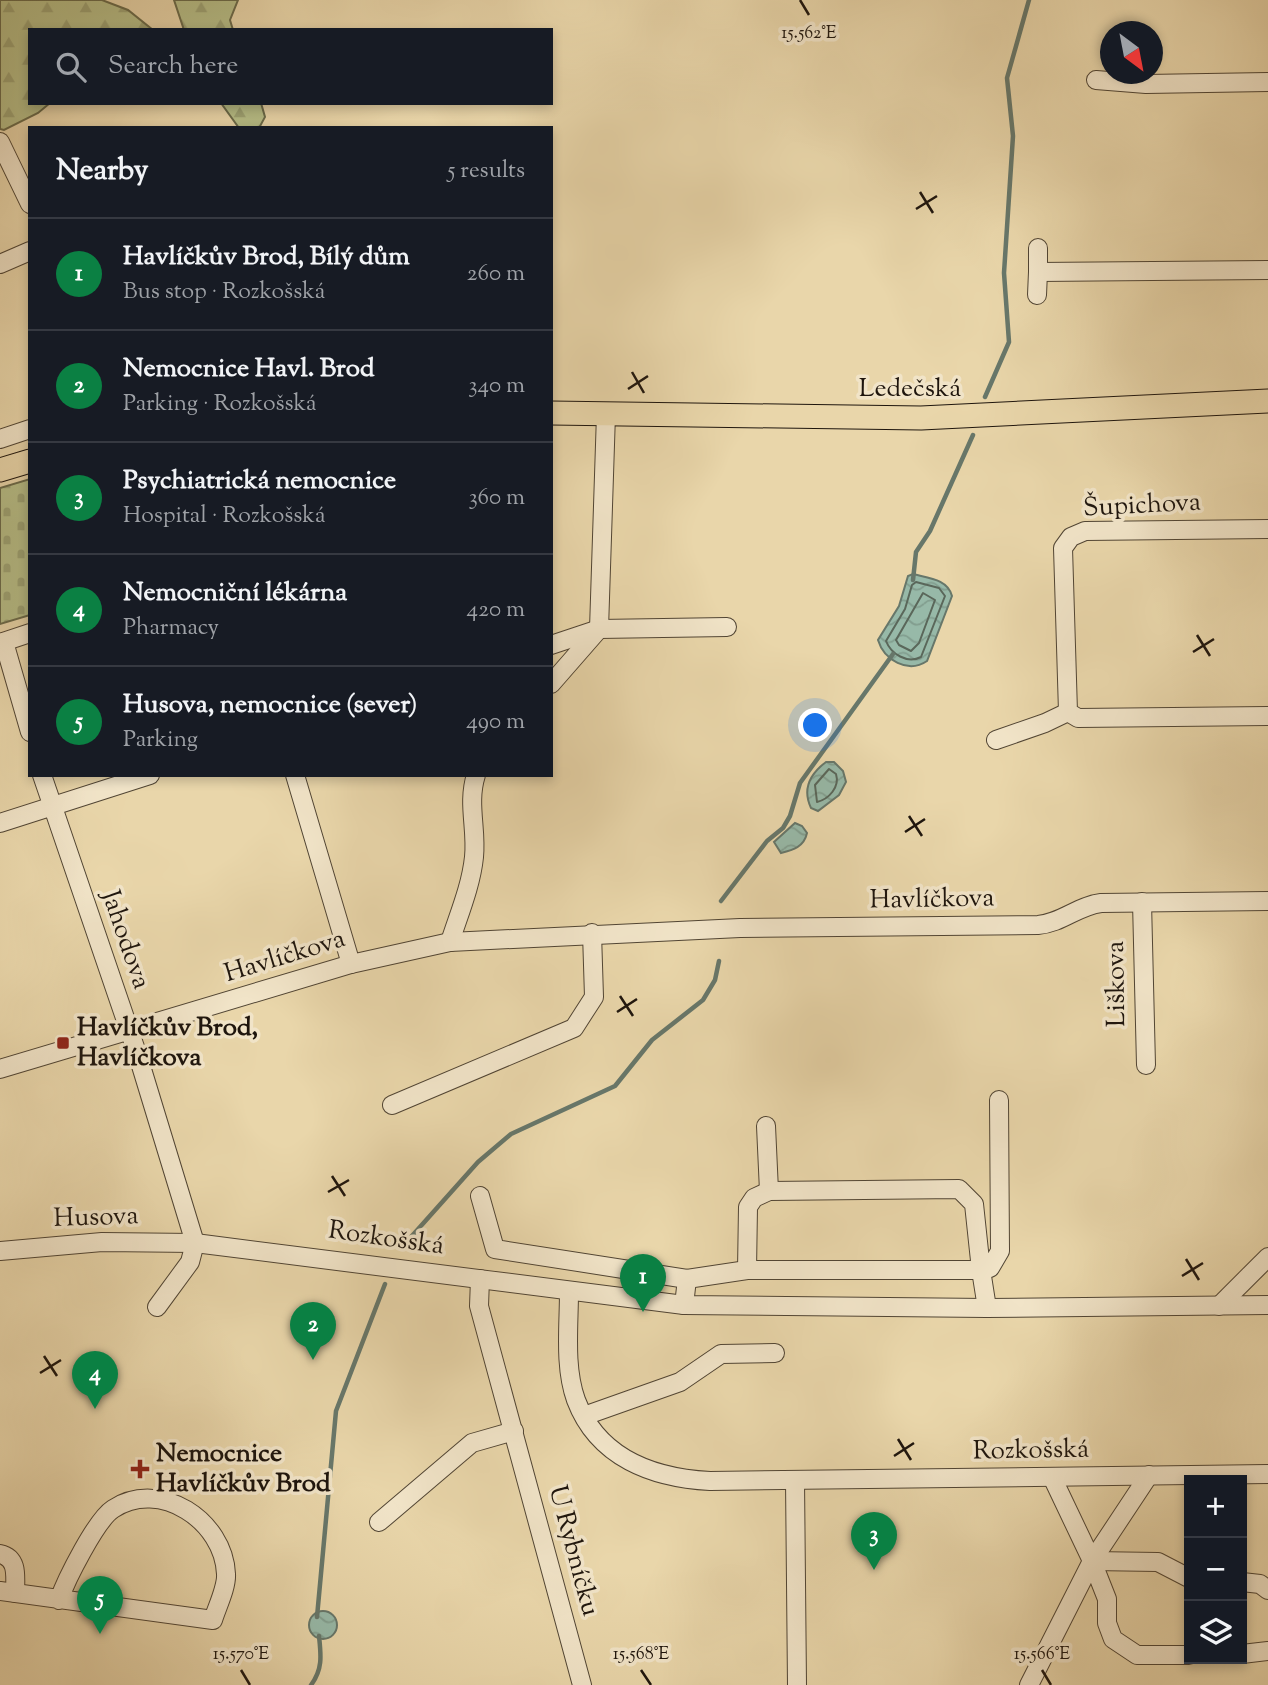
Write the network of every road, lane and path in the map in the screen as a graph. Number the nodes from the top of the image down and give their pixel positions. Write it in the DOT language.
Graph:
graph roads {
  1 [pos="1096,80"];
  2 [pos="1268,82"];
  3 [pos="0,142"];
  4 [pos="28,200"];
  5 [pos="1038,248"];
  6 [pos="28,252"];
  7 [pos="0,264"];
  8 [pos="1268,270"];
  9 [pos="1038,272"];
  10 [pos="1037,295"];
  11 [pos="1268,401"];
  12 [pos="553,413"];
  13 [pos="606,414"];
  14 [pos="28,430"];
  15 [pos="0,439"];
  16 [pos="28,462"];
  17 [pos="0,470"];
  18 [pos="1268,529"];
  19 [pos="727,626"];
  20 [pos="598,629"];
  21 [pos="28,635"];
  22 [pos="2,642"];
  23 [pos="553,644"];
  24 [pos="553,682"];
  25 [pos="1068,712"];
  26 [pos="1268,716"];
  27 [pos="28,726"];
  28 [pos="996,740"];
  29 [pos="43,777"];
  30 [pos="144,777"];
  31 [pos="296,777"];
  32 [pos="475,777"];
  33 [pos="51,807"];
  34 [pos="0,823"];
  35 [pos="1268,901"];
  36 [pos="1142,902"];
  37 [pos="592,933"];
  38 [pos="450,942"];
  39 [pos="351,964"];
  40 [pos="128,1032"];
  41 [pos="1146,1065"];
  42 [pos="0,1069"];
  43 [pos="999,1100"];
  44 [pos="392,1105"];
  45 [pos="766,1126"];
  46 [pos="769,1191"];
  47 [pos="480,1196"];
  48 [pos="195,1242"];
  49 [pos="0,1251"];
  50 [pos="1268,1257"];
  51 [pos="747,1270"];
  52 [pos="981,1270"];
  53 [pos="480,1279"];
  54 [pos="687,1279"];
  55 [pos="569,1292"];
  56 [pos="684,1305"];
  57 [pos="1268,1305"];
  58 [pos="1219,1306"];
  59 [pos="157,1307"];
  60 [pos="987,1308"];
  61 [pos="775,1353"];
  62 [pos="584,1416"];
  63 [pos="514,1431"];
  64 [pos="1268,1474"];
  65 [pos="1149,1475"];
  66 [pos="1052,1476"];
  67 [pos="795,1480"];
  68 [pos="379,1522"];
  69 [pos="0,1554"];
  70 [pos="1092,1561"];
  71 [pos="1184,1575"];
  72 [pos="1247,1583"];
  73 [pos="1268,1590"];
  74 [pos="7,1592"];
  75 [pos="59,1600"];
  76 [pos="1268,1651"];
  77 [pos="1247,1653"];
  78 [pos="1184,1655"];
  79 [pos="582,1685"];
  80 [pos="797,1685"];
  81 [pos="1029,1685"];
  1 -- 2 [label="street"];
  3 -- 4 [label="street"];
  5 -- 9 [label="street"];
  6 -- 7 [label="street"];
  8 -- 9 [label="street"];
  9 -- 10 [label="street"];
  11 -- 13 [label="main road, Ledečská"];
  12 -- 13 [label="main road, Ledečská"];
  13 -- 20 [label="street"];
  14 -- 15 [label="street"];
  16 -- 17 [label="main road"];
  18 -- 25 [label="street, Šupichova"];
  19 -- 20 [label="street"];
  20 -- 23 [label="street"];
  20 -- 24 [label="street"];
  21 -- 22 [label="street"];
  22 -- 27 [label="street"];
  25 -- 26 [label="street"];
  25 -- 28 [label="street"];
  29 -- 33 [label="street, Jahodova"];
  30 -- 33 [label="street"];
  31 -- 39 [label="street"];
  32 -- 38 [label="street"];
  33 -- 34 [label="street"];
  33 -- 40 [label="street, Jahodova"];
  35 -- 36 [label="street, Havlíčkova"];
  36 -- 37 [label="street, Havlíčkova"];
  36 -- 41 [label="street, Liškova"];
  37 -- 38 [label="street, Havlíčkova"];
  37 -- 44 [label="street"];
  38 -- 39 [label="street, Havlíčkova"];
  39 -- 40 [label="street, Havlíčkova"];
  40 -- 42 [label="street, Havlíčkova"];
  40 -- 48 [label="street, Jahodova"];
  43 -- 52 [label="street"];
  45 -- 46 [label="street"];
  46 -- 51 [label="street"];
  46 -- 52 [label="street"];
  47 -- 54 [label="street"];
  48 -- 49 [label="street, Husova"];
  48 -- 53 [label="street, Rozkošská"];
  48 -- 59 [label="street"];
  50 -- 58 [label="street"];
  51 -- 52 [label="street"];
  51 -- 54 [label="street"];
  52 -- 60 [label="street"];
  53 -- 55 [label="street, Rozkošská"];
  53 -- 63 [label="street, U Rybníčku"];
  54 -- 56 [label="street"];
  55 -- 56 [label="street, Rozkošská"];
  55 -- 62 [label="street, Rozkošská"];
  56 -- 60 [label="street, Rozkošská"];
  57 -- 58 [label="street, Rozkošská"];
  58 -- 60 [label="street, Rozkošská"];
  61 -- 62 [label="street"];
  62 -- 67 [label="street, Rozkošská"];
  63 -- 68 [label="street"];
  63 -- 79 [label="street, U Rybníčku"];
  64 -- 65 [label="street, Rozkošská"];
  65 -- 66 [label="street, Rozkošská"];
  65 -- 70 [label="street"];
  66 -- 67 [label="street, Rozkošská"];
  66 -- 70 [label="street"];
  67 -- 80 [label="street"];
  69 -- 74 [label="street"];
  70 -- 71 [label="street"];
  70 -- 78 [label="street"];
  70 -- 81 [label="street"];
  72 -- 73 [label="street"];
  74 -- 75 [label="street"];
  75 -- 75 [label="street"];
  76 -- 77 [label="street"];
}
